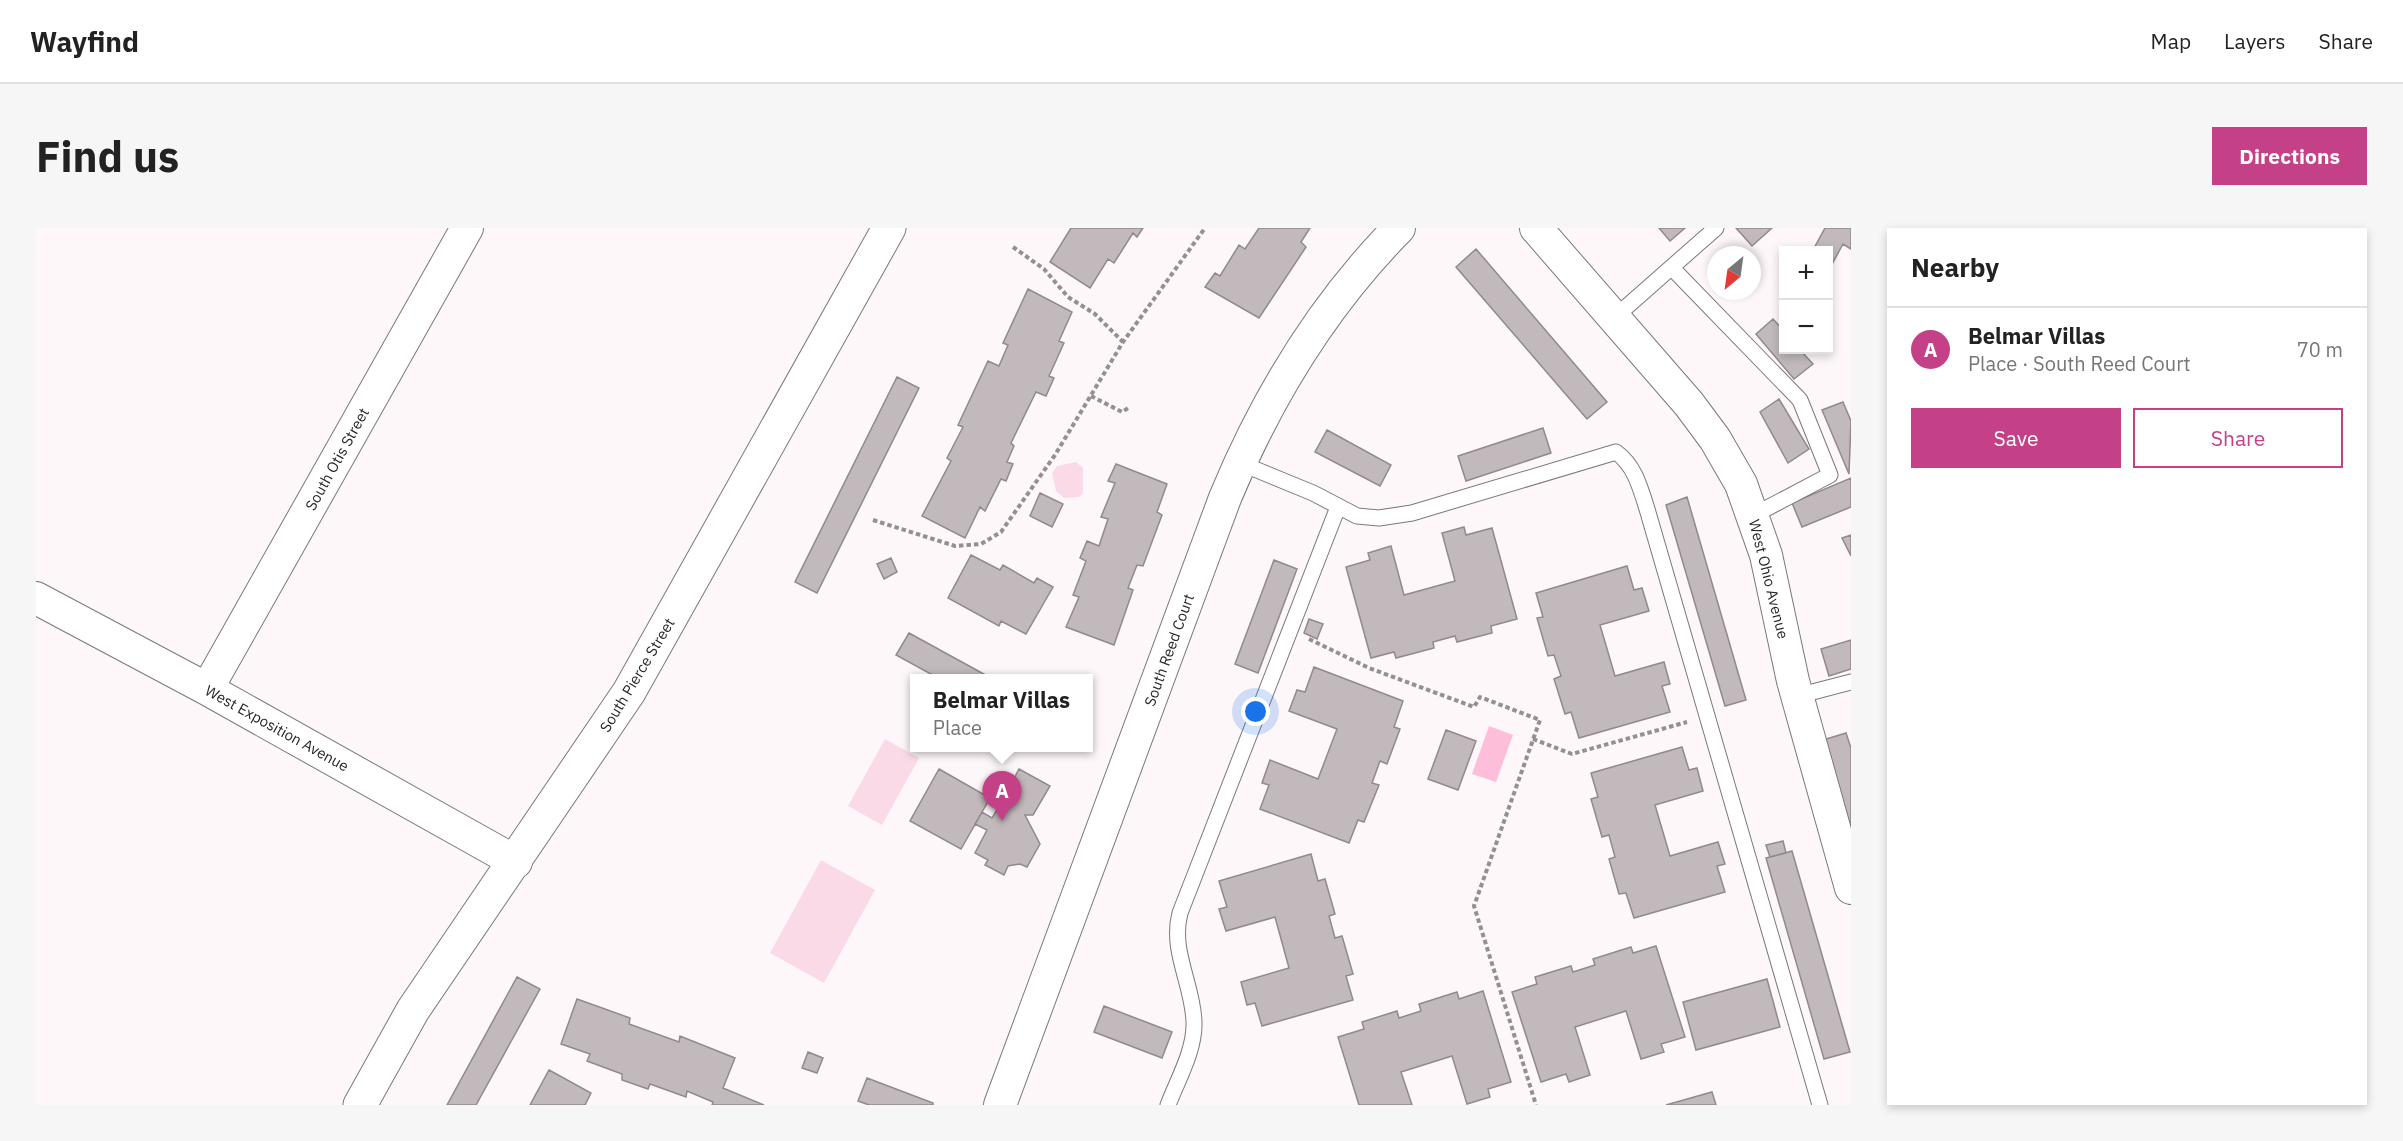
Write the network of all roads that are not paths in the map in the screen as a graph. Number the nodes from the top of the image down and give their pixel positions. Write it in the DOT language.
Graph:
graph roads {
  1 [pos="467,228"];
  2 [pos="889,228"];
  3 [pos="1399,228"];
  4 [pos="1536,228"];
  5 [pos="1716,228"];
  6 [pos="1672,268"];
  7 [pos="1615,317"];
  8 [pos="1240,463"];
  9 [pos="1338,507"];
  10 [pos="1754,515"];
  11 [pos="36,598"];
  12 [pos="1851,682"];
  13 [pos="207,689"];
  14 [pos="1797,696"];
  15 [pos="516,862"];
  16 [pos="1851,888"];
  17 [pos="360,1105"];
  18 [pos="1000,1105"];
  19 [pos="1168,1105"];
  20 [pos="1820,1105"];
  1 -- 13 [label="street, South Otis Street"];
  2 -- 15 [label="street, South Pierce Street"];
  3 -- 8 [label="street, South Reed Court"];
  4 -- 7 [label="street, West Ohio Avenue"];
  5 -- 6 [label="lane"];
  6 -- 7 [label="lane"];
  6 -- 10 [label="lane"];
  7 -- 10 [label="street, West Ohio Avenue"];
  8 -- 9 [label="lane"];
  8 -- 18 [label="street, South Reed Court"];
  9 -- 19 [label="lane"];
  9 -- 20 [label="lane"];
  10 -- 14 [label="street, West Ohio Avenue"];
  11 -- 13 [label="street, West Exposition Avenue"];
  12 -- 14 [label="lane"];
  13 -- 15 [label="street, West Exposition Avenue"];
  14 -- 16 [label="street, West Ohio Avenue"];
  15 -- 17 [label="street, South Pierce Street"];
}
